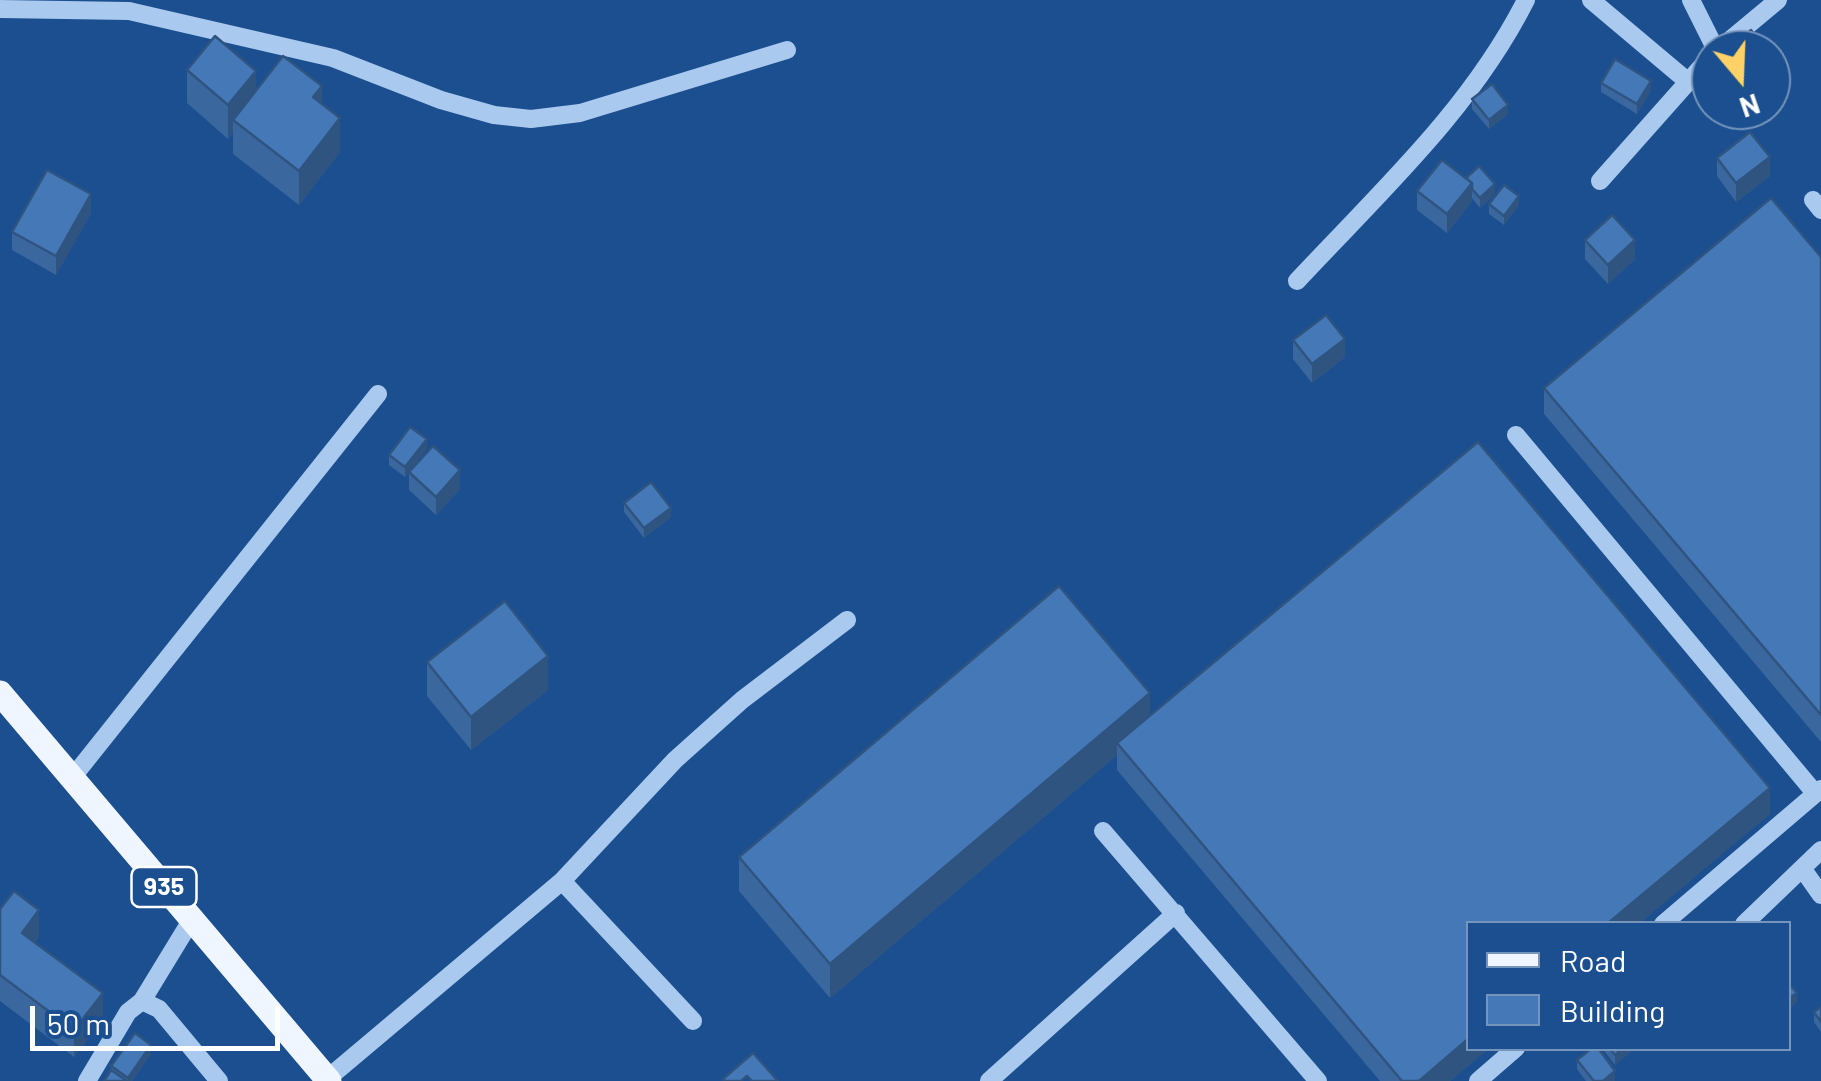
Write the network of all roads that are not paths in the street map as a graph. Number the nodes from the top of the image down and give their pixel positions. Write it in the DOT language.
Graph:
graph roads {
  1 [pos="1526,0"];
  2 [pos="1591,0"];
  3 [pos="1690,0"];
  4 [pos="1778,0"];
  5 [pos="0,9"];
  6 [pos="1706,30"];
  7 [pos="1741,30"];
  8 [pos="787,50"];
  9 [pos="1691,75"];
  10 [pos="1686,80"];
  11 [pos="1600,180"];
  12 [pos="1297,280"];
  13 [pos="378,394"];
  14 [pos="1516,434"];
  15 [pos="847,620"];
  16 [pos="0,693"];
  17 [pos="72,778"];
  18 [pos="1818,791"];
  19 [pos="1103,832"];
  20 [pos="1821,850"];
  21 [pos="1802,868"];
  22 [pos="562,882"];
  23 [pos="1821,895"];
  24 [pos="1176,913"];
  25 [pos="192,919"];
  26 [pos="1666,921"];
  27 [pos="1747,921"];
  28 [pos="142,1001"];
  29 [pos="693,1022"];
  30 [pos="1513,1051"];
  31 [pos="328,1080"];
  32 [pos="87,1081"];
  33 [pos="220,1081"];
  34 [pos="990,1081"];
  35 [pos="1318,1081"];
  36 [pos="1478,1081"];
  1 -- 12 [label="street"];
  2 -- 10 [label="street"];
  3 -- 6 [label="street"];
  4 -- 7 [label="street"];
  5 -- 8 [label="street"];
  9 -- 10 [label="street"];
  10 -- 11 [label="street"];
  13 -- 17 [label="street"];
  14 -- 18 [label="street"];
  15 -- 22 [label="street"];
  16 -- 17 [label="main road, 935"];
  17 -- 25 [label="main road, 935"];
  18 -- 26 [label="street"];
  19 -- 24 [label="street"];
  20 -- 21 [label="street"];
  21 -- 23 [label="street"];
  21 -- 27 [label="street"];
  22 -- 29 [label="street"];
  22 -- 31 [label="street"];
  24 -- 34 [label="street"];
  24 -- 35 [label="street"];
  25 -- 28 [label="street"];
  25 -- 31 [label="main road, 935"];
  28 -- 32 [label="street"];
  28 -- 33 [label="street"];
  30 -- 36 [label="street"];
}
